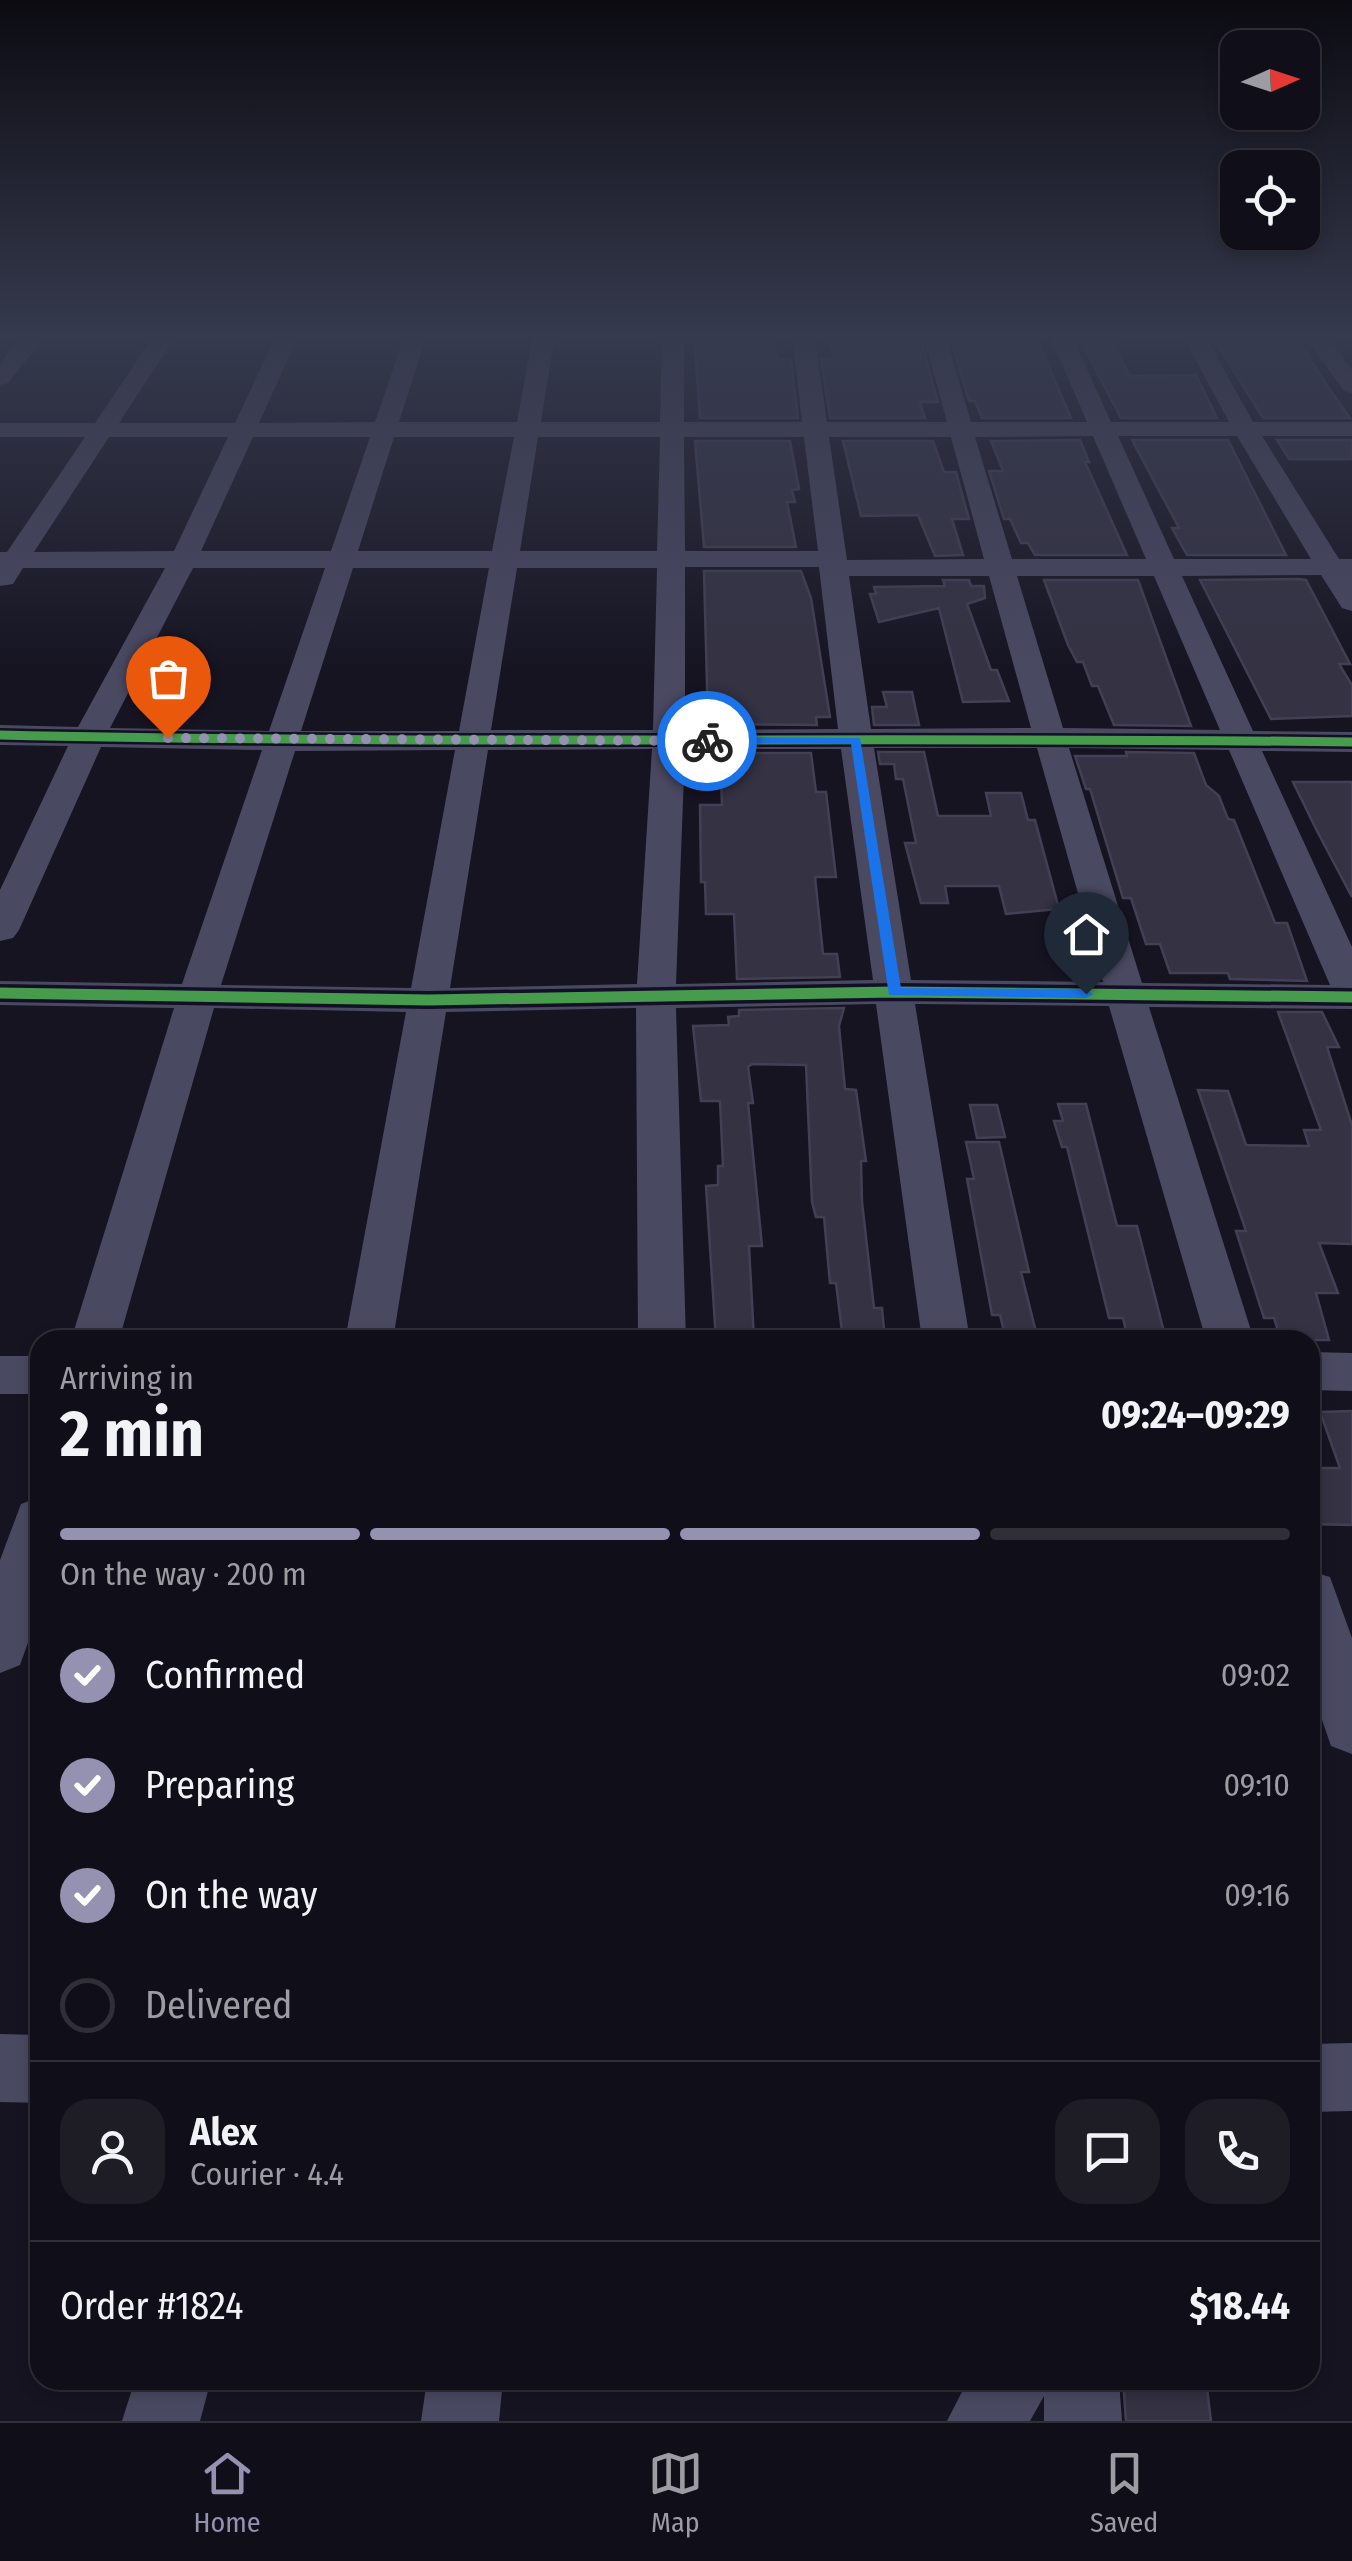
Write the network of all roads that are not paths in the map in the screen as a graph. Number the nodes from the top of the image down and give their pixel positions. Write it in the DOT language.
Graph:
graph roads {
  1 [pos="89,447"];
  2 [pos="235,447"];
  3 [pos="382,447"];
  4 [pos="525,447"];
  5 [pos="673,447"];
  6 [pos="818,447"];
  7 [pos="966,447"];
  8 [pos="1112,447"];
  9 [pos="1258,447"];
  10 [pos="186,557"];
  11 [pos="670,558"];
  12 [pos="343,559"];
  13 [pos="508,559"];
  14 [pos="835,564"];
  15 [pos="5,567"];
  16 [pos="998,567"];
  17 [pos="1342,567"];
  18 [pos="1162,568"];
  19 [pos="1352,602"];
  20 [pos="0,735"];
  21 [pos="90,735"];
  22 [pos="1053,738"];
  23 [pos="284,740"];
  24 [pos="476,740"];
  25 [pos="856,740"];
  26 [pos="668,741"];
  27 [pos="1244,742"];
  28 [pos="1352,742"];
  29 [pos="0,930"];
  30 [pos="894,992"];
  31 [pos="0,994"];
  32 [pos="1124,994"];
  33 [pos="1352,994"];
  34 [pos="197,998"];
  35 [pos="656,998"];
  36 [pos="429,1000"];
  37 [pos="98,1330"];
  38 [pos="372,1330"];
  39 [pos="662,1330"];
  40 [pos="945,1330"];
  41 [pos="1227,1330"];
  42 [pos="1320,1372"];
  43 [pos="1352,1372"];
  44 [pos="0,1375"];
  45 [pos="30,1375"];
  46 [pos="30,1551"];
  47 [pos="1320,1626"];
  48 [pos="0,1648"];
  49 [pos="1352,1727"];
  50 [pos="0,2068"];
  51 [pos="30,2069"];
  52 [pos="1352,2077"];
  53 [pos="1320,2078"];
  54 [pos="170,2390"];
  55 [pos="465,2390"];
  56 [pos="1006,2390"];
  57 [pos="1082,2390"];
  58 [pos="161,2421"];
  59 [pos="460,2421"];
  60 [pos="986,2421"];
  61 [pos="1084,2421"];
  1 -- 15 [label="street"];
  2 -- 10 [label="street"];
  3 -- 12 [label="street"];
  4 -- 13 [label="street"];
  5 -- 11 [label="street"];
  6 -- 14 [label="street"];
  7 -- 16 [label="street"];
  8 -- 18 [label="street"];
  9 -- 17 [label="street"];
  10 -- 12 [label="street"];
  10 -- 15 [label="street"];
  10 -- 21 [label="street"];
  11 -- 13 [label="street"];
  11 -- 14 [label="street"];
  11 -- 26 [label="street"];
  12 -- 13 [label="street"];
  12 -- 23 [label="street"];
  13 -- 24 [label="street"];
  14 -- 16 [label="street"];
  14 -- 25 [label="street"];
  16 -- 18 [label="street"];
  16 -- 22 [label="street"];
  17 -- 18 [label="street"];
  17 -- 19 [label="street"];
  18 -- 27 [label="street"];
  20 -- 21 [label="street"];
  21 -- 23 [label="street"];
  21 -- 29 [label="street"];
  22 -- 25 [label="street"];
  22 -- 27 [label="street"];
  22 -- 32 [label="street"];
  23 -- 24 [label="street"];
  23 -- 34 [label="street"];
  24 -- 26 [label="street"];
  24 -- 36 [label="street"];
  25 -- 26 [label="street"];
  25 -- 30 [label="street"];
  26 -- 35 [label="street"];
  27 -- 28 [label="street"];
  27 -- 33 [label="street"];
  30 -- 32 [label="street"];
  30 -- 35 [label="street"];
  30 -- 40 [label="street"];
  31 -- 34 [label="street"];
  32 -- 33 [label="street"];
  32 -- 41 [label="street"];
  34 -- 36 [label="street"];
  34 -- 37 [label="street"];
  35 -- 36 [label="street"];
  35 -- 39 [label="street"];
  36 -- 38 [label="street"];
  42 -- 43 [label="street"];
  44 -- 45 [label="street"];
  46 -- 48 [label="street"];
  47 -- 49 [label="street"];
  50 -- 51 [label="street"];
  52 -- 53 [label="street"];
  54 -- 58 [label="street"];
  55 -- 59 [label="street"];
  56 -- 60 [label="street"];
  57 -- 61 [label="street"];
}
